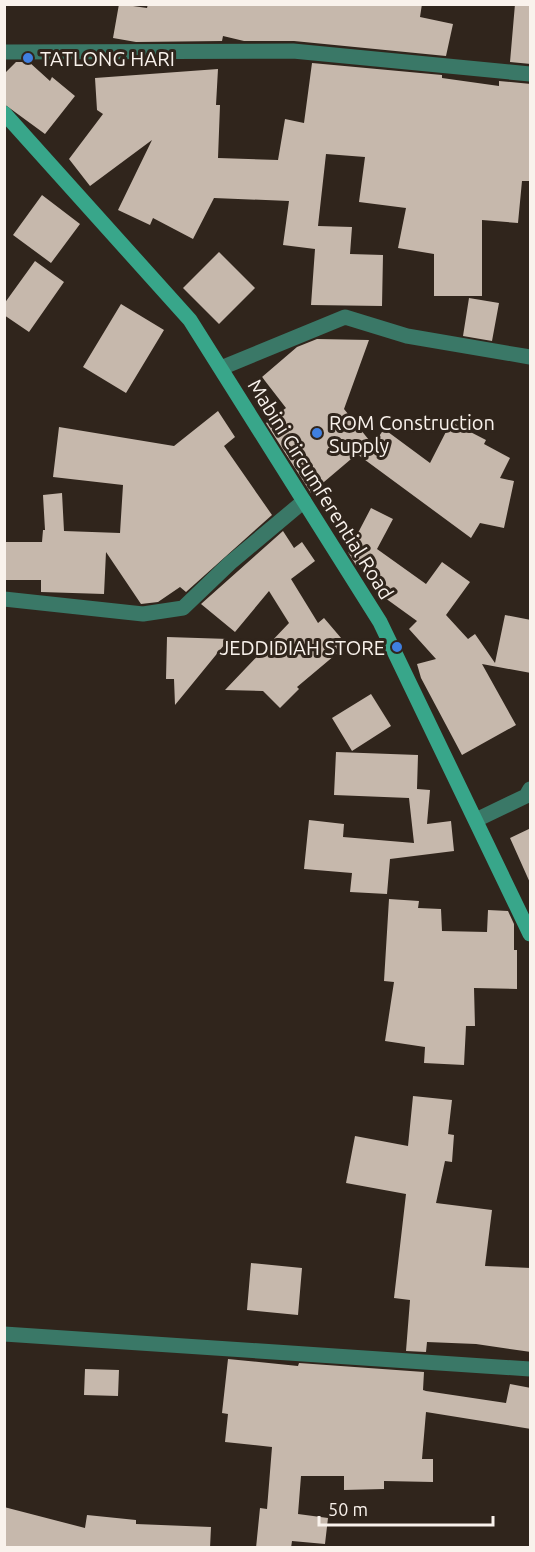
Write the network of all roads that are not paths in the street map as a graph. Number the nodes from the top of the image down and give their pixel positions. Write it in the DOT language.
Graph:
graph roads {
  1 [pos="4,52"];
  2 [pos="531,74"];
  3 [pos="4,113"];
  4 [pos="531,357"];
  5 [pos="221,368"];
  6 [pos="304,501"];
  7 [pos="4,599"];
  8 [pos="531,789"];
  9 [pos="476,820"];
  10 [pos="531,934"];
  11 [pos="4,1334"];
  12 [pos="531,1369"];
  1 -- 2 [label="street"];
  3 -- 5 [label="main road, Mabini Circumferential Road"];
  4 -- 5 [label="street"];
  5 -- 6 [label="main road, Mabini Circumferential Road"];
  6 -- 7 [label="street"];
  6 -- 9 [label="main road, Mabini Circumferential Road"];
  8 -- 9 [label="street"];
  9 -- 10 [label="main road, Mabini Circumferential Road"];
  11 -- 12 [label="street"];
}
